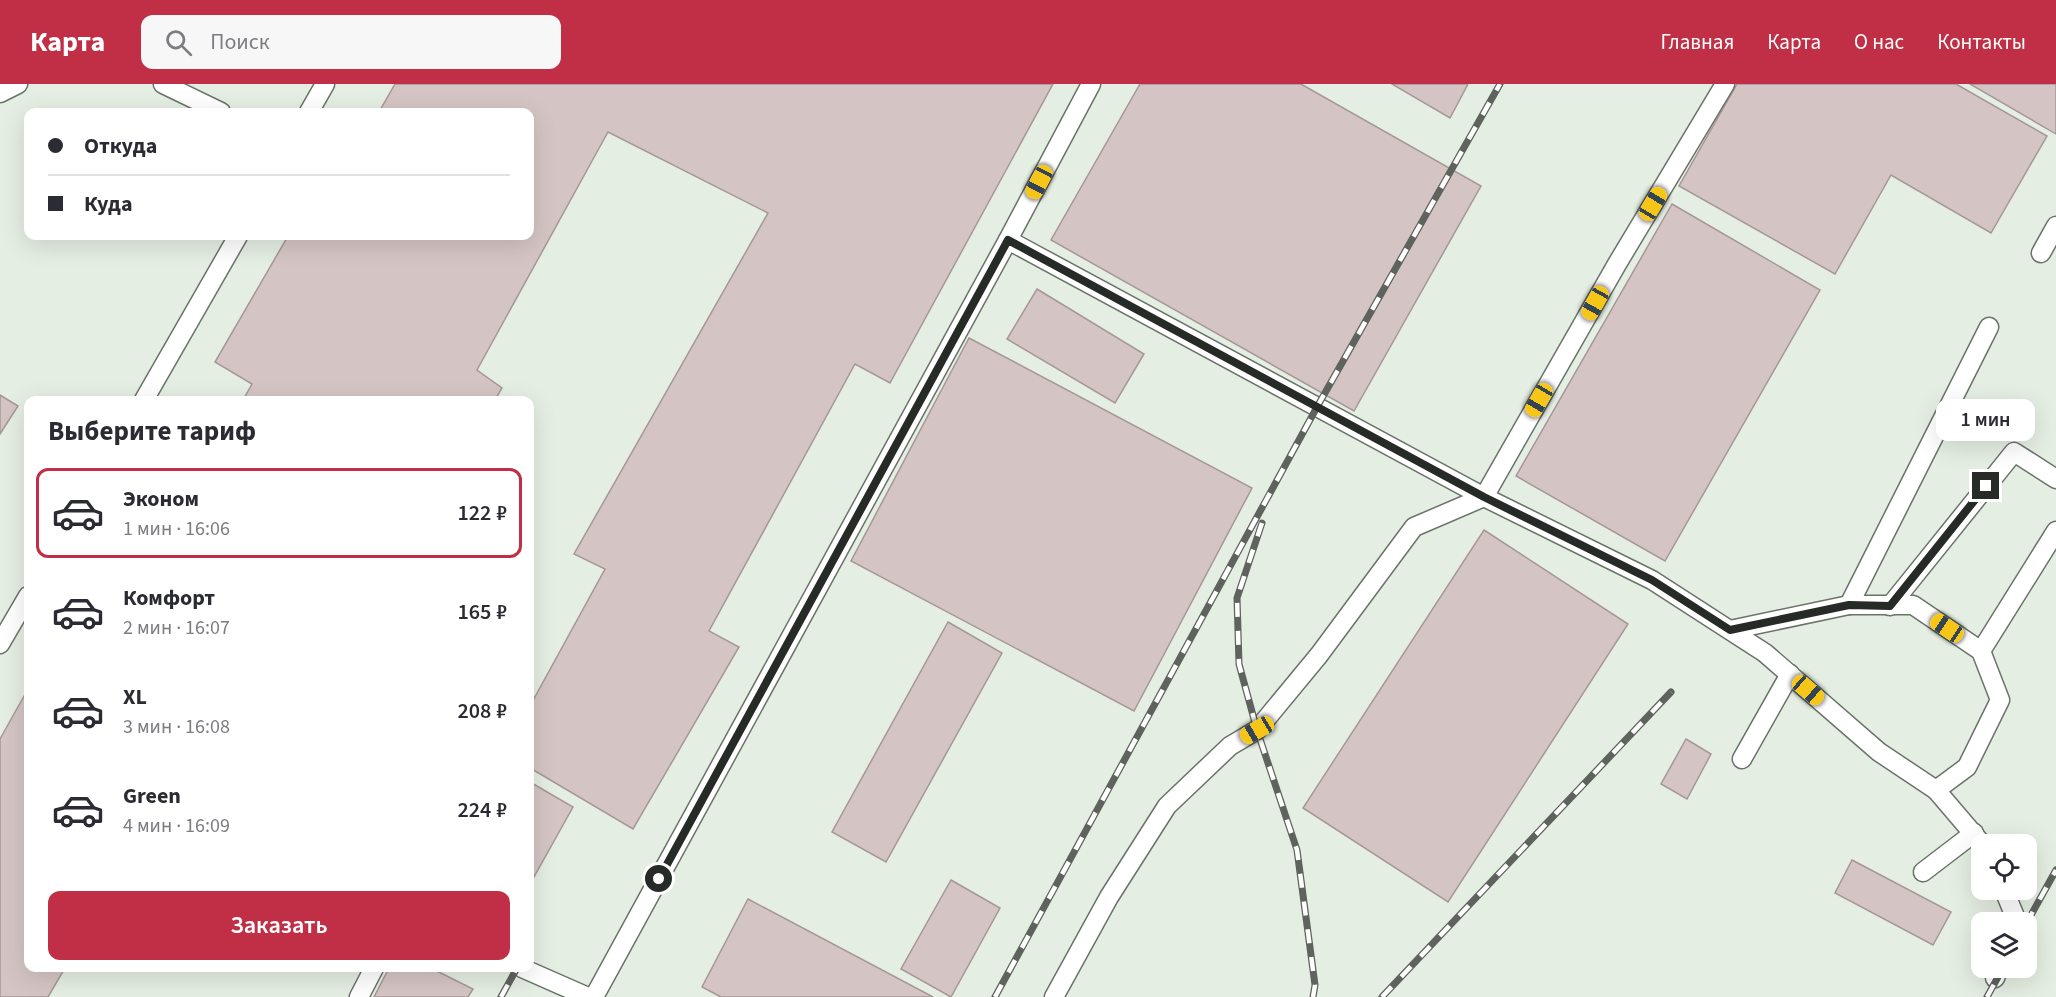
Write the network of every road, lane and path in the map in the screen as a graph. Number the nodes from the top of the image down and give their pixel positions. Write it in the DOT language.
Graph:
graph roads {
  1 [pos="18,84"];
  2 [pos="164,84"];
  3 [pos="325,84"];
  4 [pos="1091,84"];
  5 [pos="1725,84"];
  6 [pos="188,89"];
  7 [pos="0,93"];
  8 [pos="215,108"];
  9 [pos="311,108"];
  10 [pos="2056,226"];
  11 [pos="236,240"];
  12 [pos="1008,240"];
  13 [pos="2041,253"];
  14 [pos="1989,327"];
  15 [pos="146,396"];
  16 [pos="2056,479"];
  17 [pos="1484,497"];
  18 [pos="2056,531"];
  19 [pos="24,603"];
  20 [pos="1849,605"];
  21 [pos="1890,606"];
  22 [pos="1730,630"];
  23 [pos="0,644"];
  24 [pos="1982,651"];
  25 [pos="1790,674"];
  26 [pos="1742,759"];
  27 [pos="1936,790"];
  28 [pos="1974,834"];
  29 [pos="1971,843"];
  30 [pos="1923,872"];
  31 [pos="372,972"];
  32 [pos="531,972"];
  33 [pos="359,997"];
  34 [pos="588,997"];
  35 [pos="594,997"];
  36 [pos="1054,997"];
  1 -- 7 [label="lane"];
  2 -- 6 [label="lane"];
  3 -- 9 [label="lane"];
  4 -- 12 [label="lane"];
  5 -- 17 [label="lane"];
  6 -- 8 [label="lane"];
  10 -- 13 [label="lane"];
  11 -- 15 [label="lane"];
  12 -- 17 [label="lane"];
  12 -- 35 [label="lane"];
  14 -- 20 [label="lane"];
  16 -- 21 [label="lane"];
  17 -- 22 [label="lane"];
  17 -- 36 [label="lane"];
  18 -- 24 [label="lane"];
  19 -- 23 [label="lane"];
  20 -- 21 [label="lane"];
  20 -- 22 [label="lane"];
  21 -- 24 [label="lane"];
  22 -- 25 [label="lane"];
  24 -- 27 [label="lane"];
  25 -- 26 [label="lane"];
  25 -- 27 [label="lane"];
  27 -- 28 [label="lane"];
  29 -- 30 [label="lane"];
  31 -- 33 [label="lane"];
  32 -- 34 [label="lane"];
}
